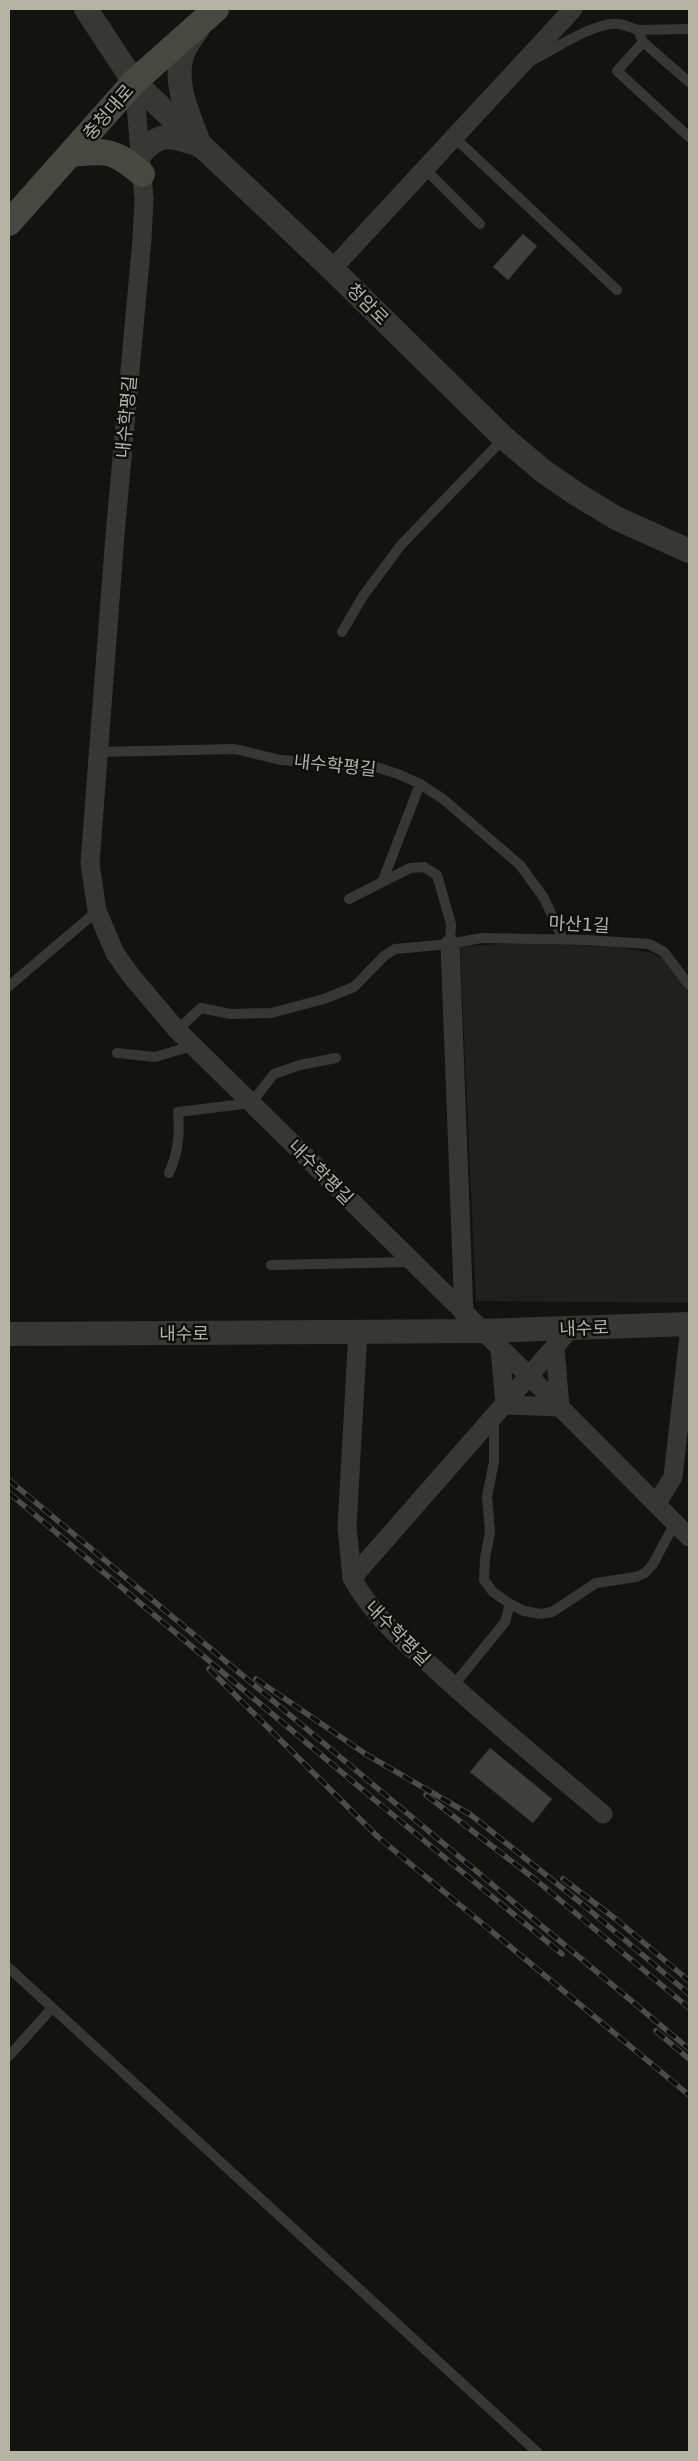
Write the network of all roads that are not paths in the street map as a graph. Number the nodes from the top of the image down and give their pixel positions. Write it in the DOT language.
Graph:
graph roads {
  1 [pos="86,9"];
  2 [pos="573,9"];
  3 [pos="204,13"];
  4 [pos="638,30"];
  5 [pos="687,31"];
  6 [pos="643,42"];
  7 [pos="522,66"];
  8 [pos="130,76"];
  9 [pos="689,82"];
  10 [pos="454,137"];
  11 [pos="689,137"];
  12 [pos="201,146"];
  13 [pos="72,154"];
  14 [pos="141,164"];
  15 [pos="425,168"];
  16 [pos="9,199"];
  17 [pos="9,223"];
  18 [pos="480,224"];
  19 [pos="332,269"];
  20 [pos="617,290"];
  21 [pos="504,438"];
  22 [pos="689,551"];
  23 [pos="342,632"];
  24 [pos="99,752"];
  25 [pos="420,784"];
  26 [pos="383,880"];
  27 [pos="349,899"];
  28 [pos="97,910"];
  29 [pos="563,939"];
  30 [pos="450,944"];
  31 [pos="689,985"];
  32 [pos="9,986"];
  33 [pos="177,1030"];
  34 [pos="192,1046"];
  35 [pos="117,1053"];
  36 [pos="336,1058"];
  37 [pos="251,1103"];
  38 [pos="169,1173"];
  39 [pos="411,1262"];
  40 [pos="271,1265"];
  41 [pos="464,1314"];
  42 [pos="689,1324"];
  43 [pos="571,1328"];
  44 [pos="482,1331"];
  45 [pos="358,1332"];
  46 [pos="9,1334"];
  47 [pos="689,1335"];
  48 [pos="500,1348"];
  49 [pos="555,1348"];
  50 [pos="530,1377"];
  51 [pos="560,1407"];
  52 [pos="500,1412"];
  53 [pos="681,1478"];
  54 [pos="657,1504"];
  55 [pos="675,1523"];
  56 [pos="689,1537"];
  57 [pos="352,1578"];
  58 [pos="510,1604"];
  59 [pos="453,1686"];
  60 [pos="603,1814"];
  61 [pos="9,1968"];
  62 [pos="52,2008"];
  63 [pos="9,2056"];
  64 [pos="537,2452"];
  1 -- 8 [label="street, 청암로"];
  2 -- 7 [label="street"];
  3 -- 8 [label="main road, 충청대로"];
  3 -- 12 [label="street"];
  4 -- 5 [label="lane"];
  4 -- 6 [label="lane"];
  4 -- 7 [label="lane"];
  6 -- 9 [label="lane"];
  6 -- 11 [label="lane"];
  7 -- 10 [label="street"];
  8 -- 12 [label="street, 청암로"];
  8 -- 13 [label="main road, 충청대로"];
  8 -- 14 [label="street, 내수학평길"];
  8 -- 16 [label="main road, 충청대로"];
  10 -- 15 [label="street"];
  10 -- 20 [label="lane"];
  12 -- 14 [label="street"];
  12 -- 19 [label="street, 청암로"];
  13 -- 14 [label="main road"];
  13 -- 17 [label="main road, 충청대로"];
  14 -- 24 [label="street, 내수학평길"];
  15 -- 18 [label="lane"];
  15 -- 19 [label="street"];
  19 -- 21 [label="street, 청암로"];
  21 -- 22 [label="street, 청암로"];
  21 -- 23 [label="lane"];
  24 -- 25 [label="lane, 내수학평길"];
  24 -- 28 [label="street, 내수학평길"];
  25 -- 26 [label="lane"];
  25 -- 29 [label="lane, 내수학평길"];
  26 -- 27 [label="lane"];
  26 -- 30 [label="lane"];
  28 -- 32 [label="lane"];
  28 -- 33 [label="street, 내수학평길"];
  29 -- 30 [label="lane, 마산1길"];
  29 -- 31 [label="lane, 마산1길"];
  30 -- 33 [label="lane"];
  30 -- 41 [label="street"];
  33 -- 34 [label="street, 내수학평길"];
  34 -- 35 [label="lane"];
  34 -- 37 [label="street, 내수학평길"];
  36 -- 37 [label="lane"];
  37 -- 38 [label="lane"];
  37 -- 39 [label="street, 내수학평길"];
  39 -- 40 [label="lane"];
  39 -- 41 [label="street, 내수학평길"];
  41 -- 44 [label="street, 내수학평길"];
  42 -- 43 [label="street, 내수로"];
  43 -- 44 [label="street, 내수로"];
  43 -- 49 [label="street"];
  44 -- 45 [label="street, 내수로"];
  44 -- 48 [label="street, 내수학평길"];
  45 -- 46 [label="street, 내수로"];
  45 -- 57 [label="street"];
  47 -- 53 [label="street"];
  48 -- 50 [label="street, 내수학평길"];
  48 -- 52 [label="street"];
  49 -- 50 [label="street"];
  49 -- 51 [label="street"];
  50 -- 51 [label="street, 내수학평길"];
  50 -- 52 [label="street"];
  51 -- 52 [label="street"];
  51 -- 54 [label="street, 내수학평길"];
  52 -- 57 [label="street"];
  52 -- 58 [label="lane"];
  53 -- 54 [label="street"];
  54 -- 55 [label="street, 내수학평길"];
  55 -- 56 [label="street, 내수학평길"];
  55 -- 58 [label="lane"];
  57 -- 59 [label="street, 내수학평길"];
  58 -- 59 [label="lane"];
  59 -- 60 [label="street, 내수학평길"];
  61 -- 62 [label="lane"];
  62 -- 63 [label="lane"];
  62 -- 64 [label="lane"];
}
